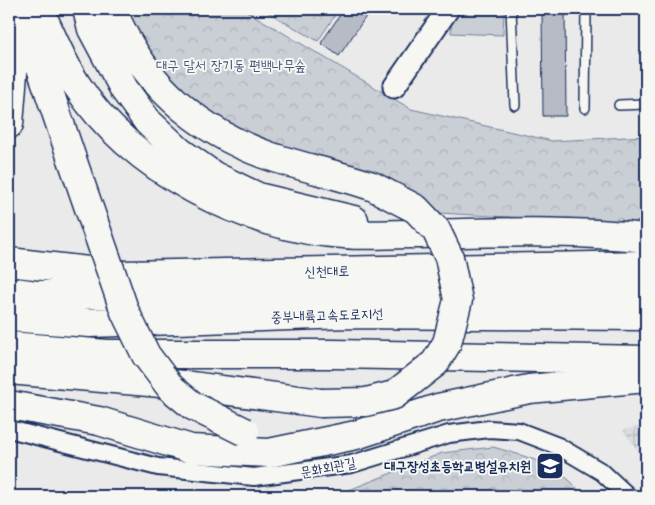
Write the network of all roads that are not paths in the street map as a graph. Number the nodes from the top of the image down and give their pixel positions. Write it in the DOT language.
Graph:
graph roads {
  1 [pos="21,9"];
  2 [pos="39,9"];
  3 [pos="87,9"];
  4 [pos="112,9"];
  5 [pos="448,9"];
  6 [pos="511,9"];
  7 [pos="586,9"];
  8 [pos="9,11"];
  9 [pos="394,87"];
  10 [pos="646,104"];
  11 [pos="515,105"];
  12 [pos="619,105"];
  13 [pos="586,108"];
  14 [pos="9,124"];
  15 [pos="500,233"];
  16 [pos="646,238"];
  17 [pos="9,262"];
  18 [pos="646,265"];
  19 [pos="9,291"];
  20 [pos="646,292"];
  21 [pos="646,316"];
  22 [pos="9,317"];
  23 [pos="9,346"];
  24 [pos="646,360"];
  25 [pos="9,370"];
  26 [pos="646,378"];
  27 [pos="9,405"];
  28 [pos="12,433"];
  29 [pos="356,435"];
  30 [pos="628,496"];
  1 -- 29 [label="highway, bridge"];
  2 -- 15 [label="highway"];
  3 -- 15 [label="highway"];
  4 -- 25 [label="highway, bridge"];
  5 -- 9 [label="street"];
  6 -- 11 [label="lane"];
  7 -- 13 [label="lane"];
  8 -- 14 [label="highway"];
  10 -- 12 [label="lane"];
  15 -- 16 [label="highway"];
  17 -- 18 [label="highway, 신천대로"];
  19 -- 20 [label="highway, 중부내륙고속도로지선"];
  21 -- 22 [label="highway, 중부내륙고속도로지선"];
  23 -- 24 [label="highway"];
  26 -- 29 [label="highway"];
  27 -- 29 [label="highway"];
  28 -- 30 [label="street, 문화회관길"];
}
